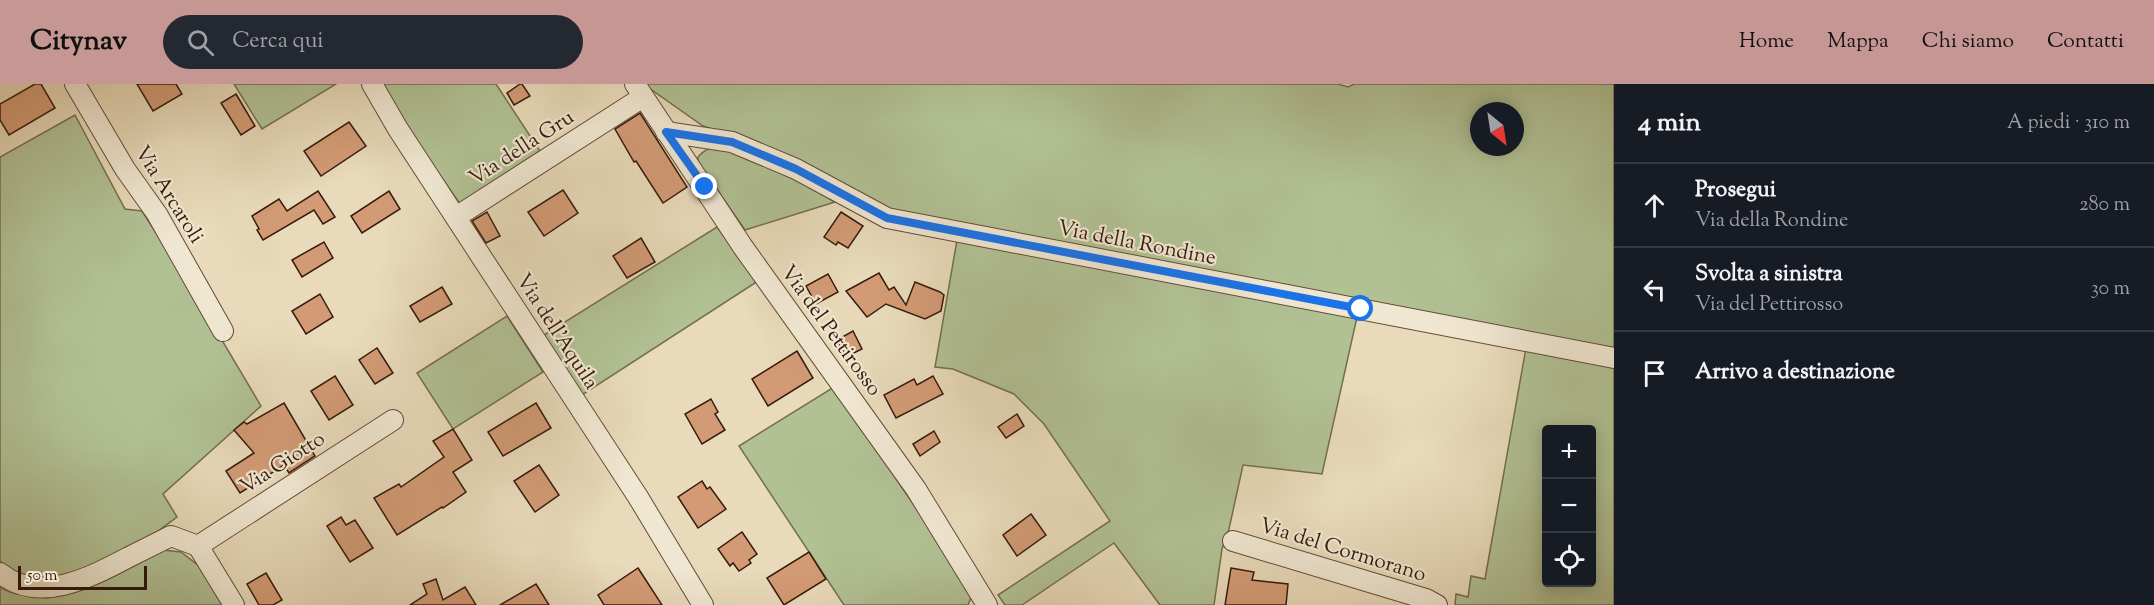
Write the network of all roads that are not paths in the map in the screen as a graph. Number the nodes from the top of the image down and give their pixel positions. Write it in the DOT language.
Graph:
graph roads {
  1 [pos="75,84"];
  2 [pos="372,84"];
  3 [pos="639,91"];
  4 [pos="666,132"];
  5 [pos="456,217"];
  6 [pos="223,331"];
  7 [pos="1614,358"];
  8 [pos="393,420"];
  9 [pos="1233,541"];
  10 [pos="198,546"];
  11 [pos="0,573"];
  12 [pos="234,605"];
  13 [pos="703,605"];
  14 [pos="987,605"];
  15 [pos="1437,605"];
  1 -- 6 [label="street, Via Arcaroli"];
  2 -- 5 [label="street, Via dell'Aquila"];
  3 -- 4 [label="street, Via del Pettirosso"];
  3 -- 5 [label="street, Via della Gru"];
  4 -- 7 [label="street, Via della Rondine"];
  4 -- 14 [label="street, Via del Pettirosso"];
  5 -- 13 [label="street, Via dell'Aquila"];
  8 -- 10 [label="street, Via Giotto"];
  9 -- 15 [label="street, Via del Cormorano"];
  10 -- 11 [label="street"];
  10 -- 12 [label="street"];
}
